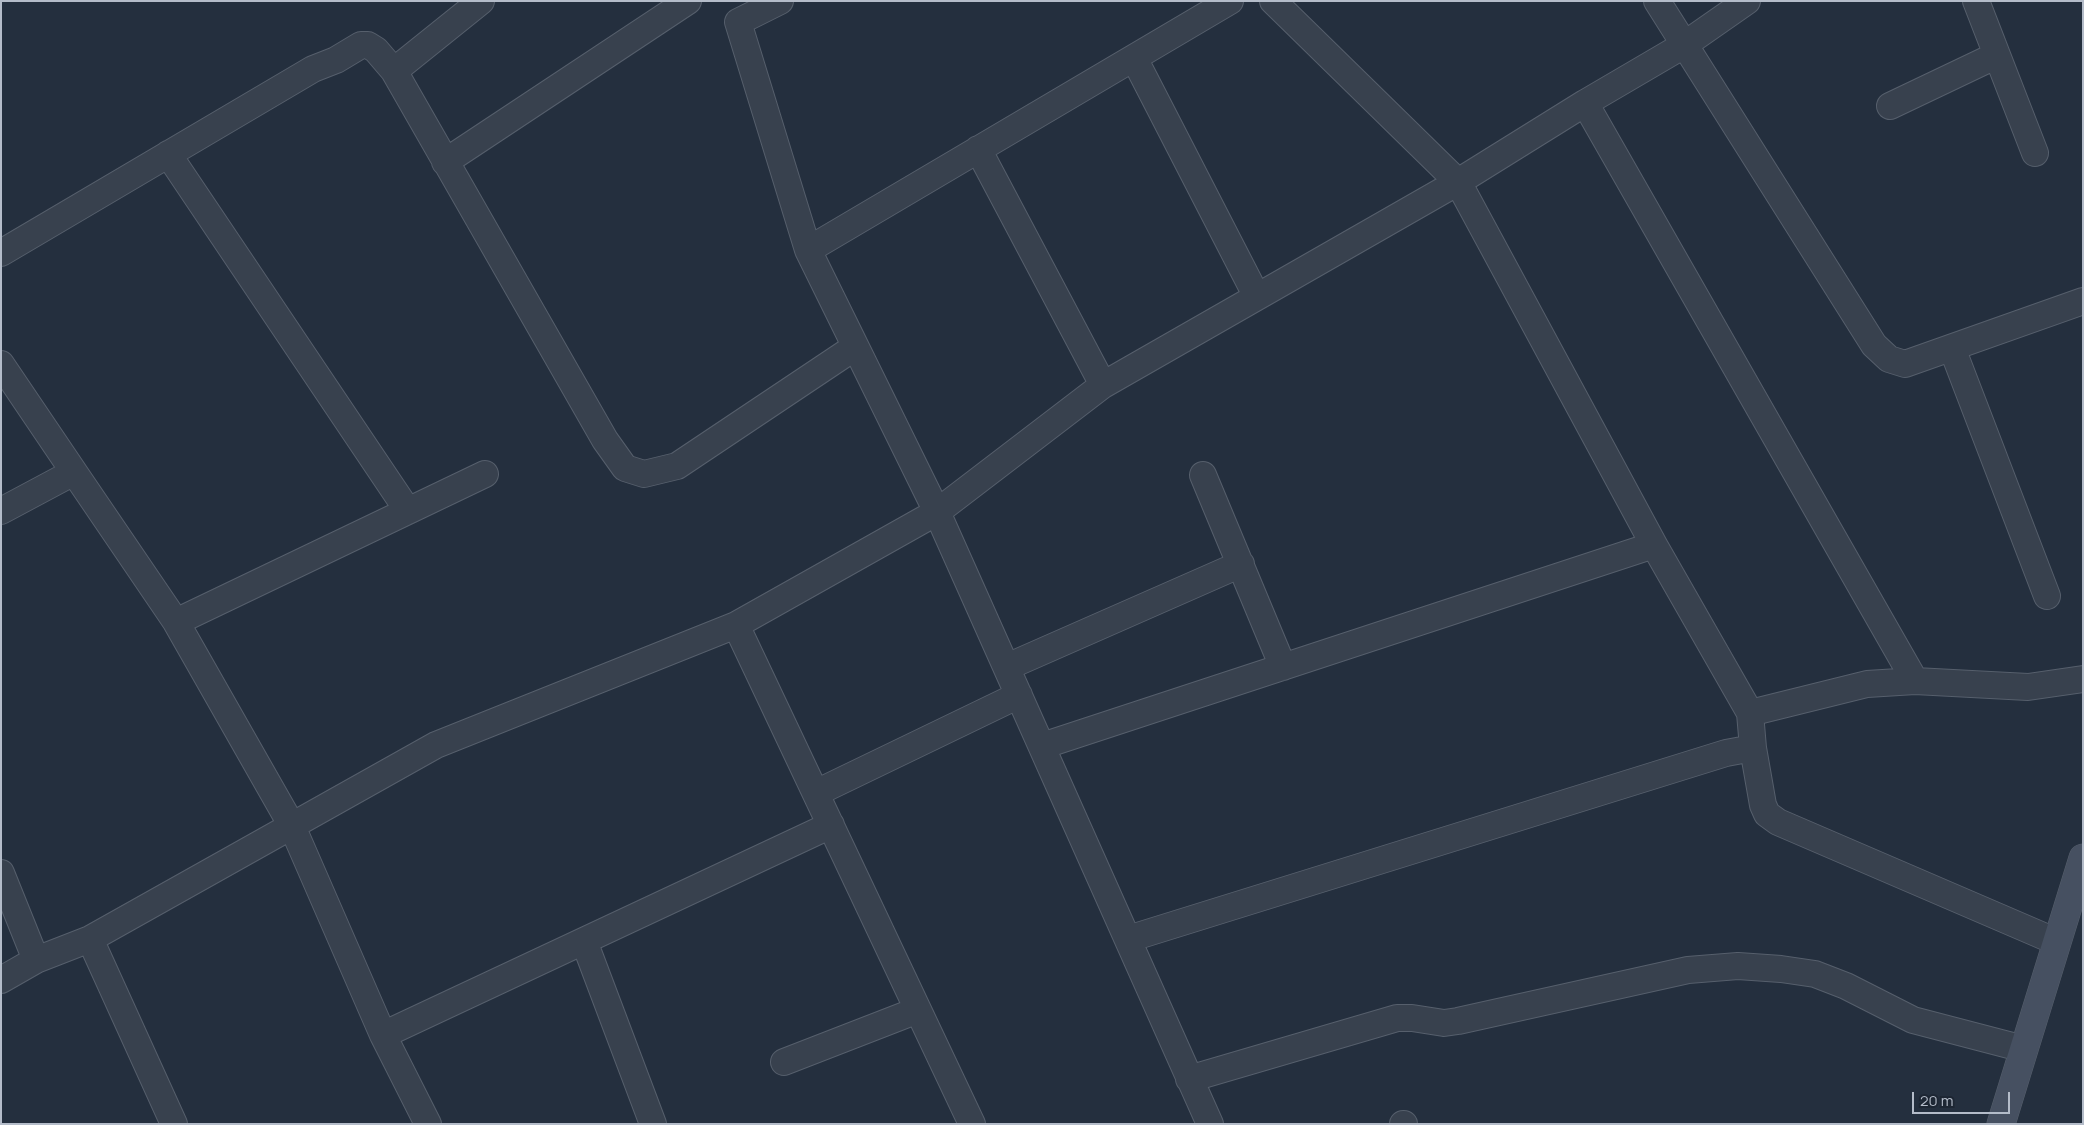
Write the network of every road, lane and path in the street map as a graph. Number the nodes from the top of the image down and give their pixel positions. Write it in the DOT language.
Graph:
graph roads {
  1 [pos="481,1"];
  2 [pos="688,1"];
  3 [pos="780,1"];
  4 [pos="1230,1"];
  5 [pos="1273,1"];
  6 [pos="1657,1"];
  7 [pos="1748,1"];
  8 [pos="1976,1"];
  9 [pos="734,11"];
  10 [pos="1684,46"];
  11 [pos="1997,56"];
  12 [pos="1134,58"];
  13 [pos="394,71"];
  14 [pos="1585,103"];
  15 [pos="1890,106"];
  16 [pos="978,149"];
  17 [pos="2035,153"];
  18 [pos="168,154"];
  19 [pos="445,162"];
  20 [pos="1458,182"];
  21 [pos="808,250"];
  22 [pos="1,253"];
  23 [pos="1257,297"];
  24 [pos="2083,301"];
  25 [pos="856,347"];
  26 [pos="1952,348"];
  27 [pos="1,364"];
  28 [pos="1103,385"];
  29 [pos="74,472"];
  30 [pos="485,474"];
  31 [pos="1203,475"];
  32 [pos="1,511"];
  33 [pos="408,511"];
  34 [pos="937,512"];
  35 [pos="1654,545"];
  36 [pos="1241,564"];
  37 [pos="2047,596"];
  38 [pos="176,622"];
  39 [pos="736,625"];
  40 [pos="1007,667"];
  41 [pos="1283,667"];
  42 [pos="2083,679"];
  43 [pos="1915,681"];
  44 [pos="1019,695"];
  45 [pos="1750,713"];
  46 [pos="1042,746"];
  47 [pos="1753,748"];
  48 [pos="816,793"];
  49 [pos="831,825"];
  50 [pos="292,826"];
  51 [pos="2083,858"];
  52 [pos="1,873"];
  53 [pos="90,938"];
  54 [pos="1128,938"];
  55 [pos="584,941"];
  56 [pos="2057,942"];
  57 [pos="36,960"];
  58 [pos="1,980"];
  59 [pos="918,1010"];
  60 [pos="383,1035"];
  61 [pos="2024,1049"];
  62 [pos="784,1062"];
  63 [pos="1189,1079"];
  64 [pos="174,1124"];
  65 [pos="428,1124"];
  66 [pos="653,1124"];
  67 [pos="972,1124"];
  68 [pos="1210,1124"];
  69 [pos="2001,1124"];
  1 -- 13 [label="street"];
  2 -- 19 [label="street"];
  3 -- 9 [label="street"];
  4 -- 12 [label="street"];
  5 -- 20 [label="street"];
  6 -- 10 [label="street"];
  7 -- 10 [label="street"];
  8 -- 11 [label="street"];
  9 -- 21 [label="street"];
  10 -- 14 [label="street"];
  10 -- 26 [label="street"];
  11 -- 15 [label="street"];
  11 -- 17 [label="street"];
  12 -- 16 [label="street"];
  12 -- 23 [label="street"];
  13 -- 18 [label="street"];
  13 -- 19 [label="street"];
  14 -- 20 [label="street"];
  14 -- 43 [label="street"];
  16 -- 21 [label="street"];
  16 -- 28 [label="street"];
  18 -- 22 [label="street"];
  18 -- 33 [label="street"];
  19 -- 25 [label="street"];
  20 -- 23 [label="street"];
  20 -- 35 [label="street"];
  21 -- 25 [label="street"];
  23 -- 28 [label="street"];
  24 -- 26 [label="street"];
  25 -- 34 [label="street"];
  26 -- 37 [label="street"];
  27 -- 29 [label="street"];
  28 -- 34 [label="street"];
  29 -- 32 [label="street"];
  29 -- 38 [label="street"];
  30 -- 33 [label="street"];
  31 -- 36 [label="street"];
  33 -- 38 [label="street"];
  34 -- 39 [label="street"];
  34 -- 40 [label="street"];
  35 -- 41 [label="street"];
  35 -- 45 [label="street"];
  36 -- 40 [label="street"];
  36 -- 41 [label="street"];
  38 -- 50 [label="street"];
  39 -- 48 [label="street"];
  39 -- 50 [label="street"];
  40 -- 44 [label="street"];
  41 -- 46 [label="street"];
  42 -- 43 [label="street"];
  43 -- 45 [label="street"];
  44 -- 46 [label="street"];
  44 -- 48 [label="street"];
  45 -- 47 [label="street"];
  46 -- 54 [label="street"];
  47 -- 54 [label="street"];
  47 -- 56 [label="street"];
  48 -- 49 [label="street"];
  49 -- 55 [label="street"];
  49 -- 59 [label="street"];
  50 -- 53 [label="street"];
  50 -- 60 [label="street"];
  51 -- 56 [label="street"];
  52 -- 57 [label="street"];
  53 -- 57 [label="street"];
  53 -- 64 [label="street"];
  54 -- 63 [label="street"];
  55 -- 60 [label="street"];
  55 -- 66 [label="street"];
  56 -- 61 [label="street"];
  57 -- 58 [label="street"];
  59 -- 62 [label="street"];
  59 -- 67 [label="street"];
  60 -- 65 [label="street"];
  61 -- 63 [label="street"];
  61 -- 69 [label="street"];
  63 -- 68 [label="street"];
}
